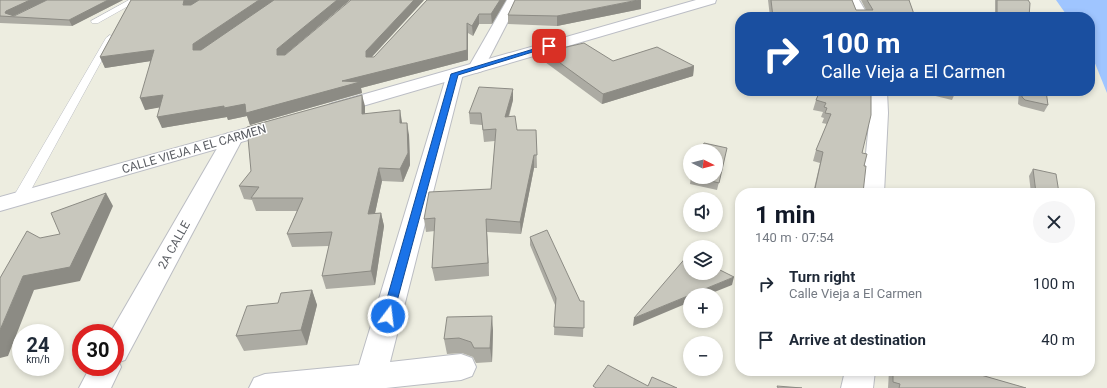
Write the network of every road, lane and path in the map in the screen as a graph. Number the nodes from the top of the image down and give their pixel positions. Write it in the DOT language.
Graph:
graph roads {
  1 [pos="135,0"];
  2 [pos="513,0"];
  3 [pos="710,0"];
  4 [pos="853,0"];
  5 [pos="859,12"];
  6 [pos="95,20"];
  7 [pos="110,38"];
  8 [pos="476,68"];
  9 [pos="455,74"];
  10 [pos="878,96"];
  11 [pos="317,114"];
  12 [pos="294,120"];
  13 [pos="233,138"];
  14 [pos="873,188"];
  15 [pos="19,199"];
  16 [pos="0,204"];
  17 [pos="124,335"];
  18 [pos="461,367"];
  19 [pos="101,376"];
  20 [pos="859,376"];
  21 [pos="371,377"];
  22 [pos="319,385"];
  23 [pos="95,388"];
  24 [pos="265,388"];
  25 [pos="857,388"];
  1 -- 6 [label="lane"];
  2 -- 8 [label="street"];
  3 -- 8 [label="street"];
  4 -- 5 [label="street"];
  7 -- 15 [label="lane"];
  8 -- 9 [label="street"];
  9 -- 11 [label="street"];
  9 -- 21 [label="street"];
  10 -- 14 [label="street"];
  12 -- 13 [label="street, CALLE VIEJA A EL CARMEN"];
  13 -- 15 [label="street, CALLE VIEJA A EL CARMEN"];
  13 -- 17 [label="street, 2A CALLE"];
  15 -- 16 [label="street, CALLE VIEJA A EL CARMEN"];
  18 -- 21 [label="street"];
  19 -- 23 [label="street"];
  20 -- 25 [label="street"];
  21 -- 22 [label="street"];
  22 -- 24 [label="street"];
}
